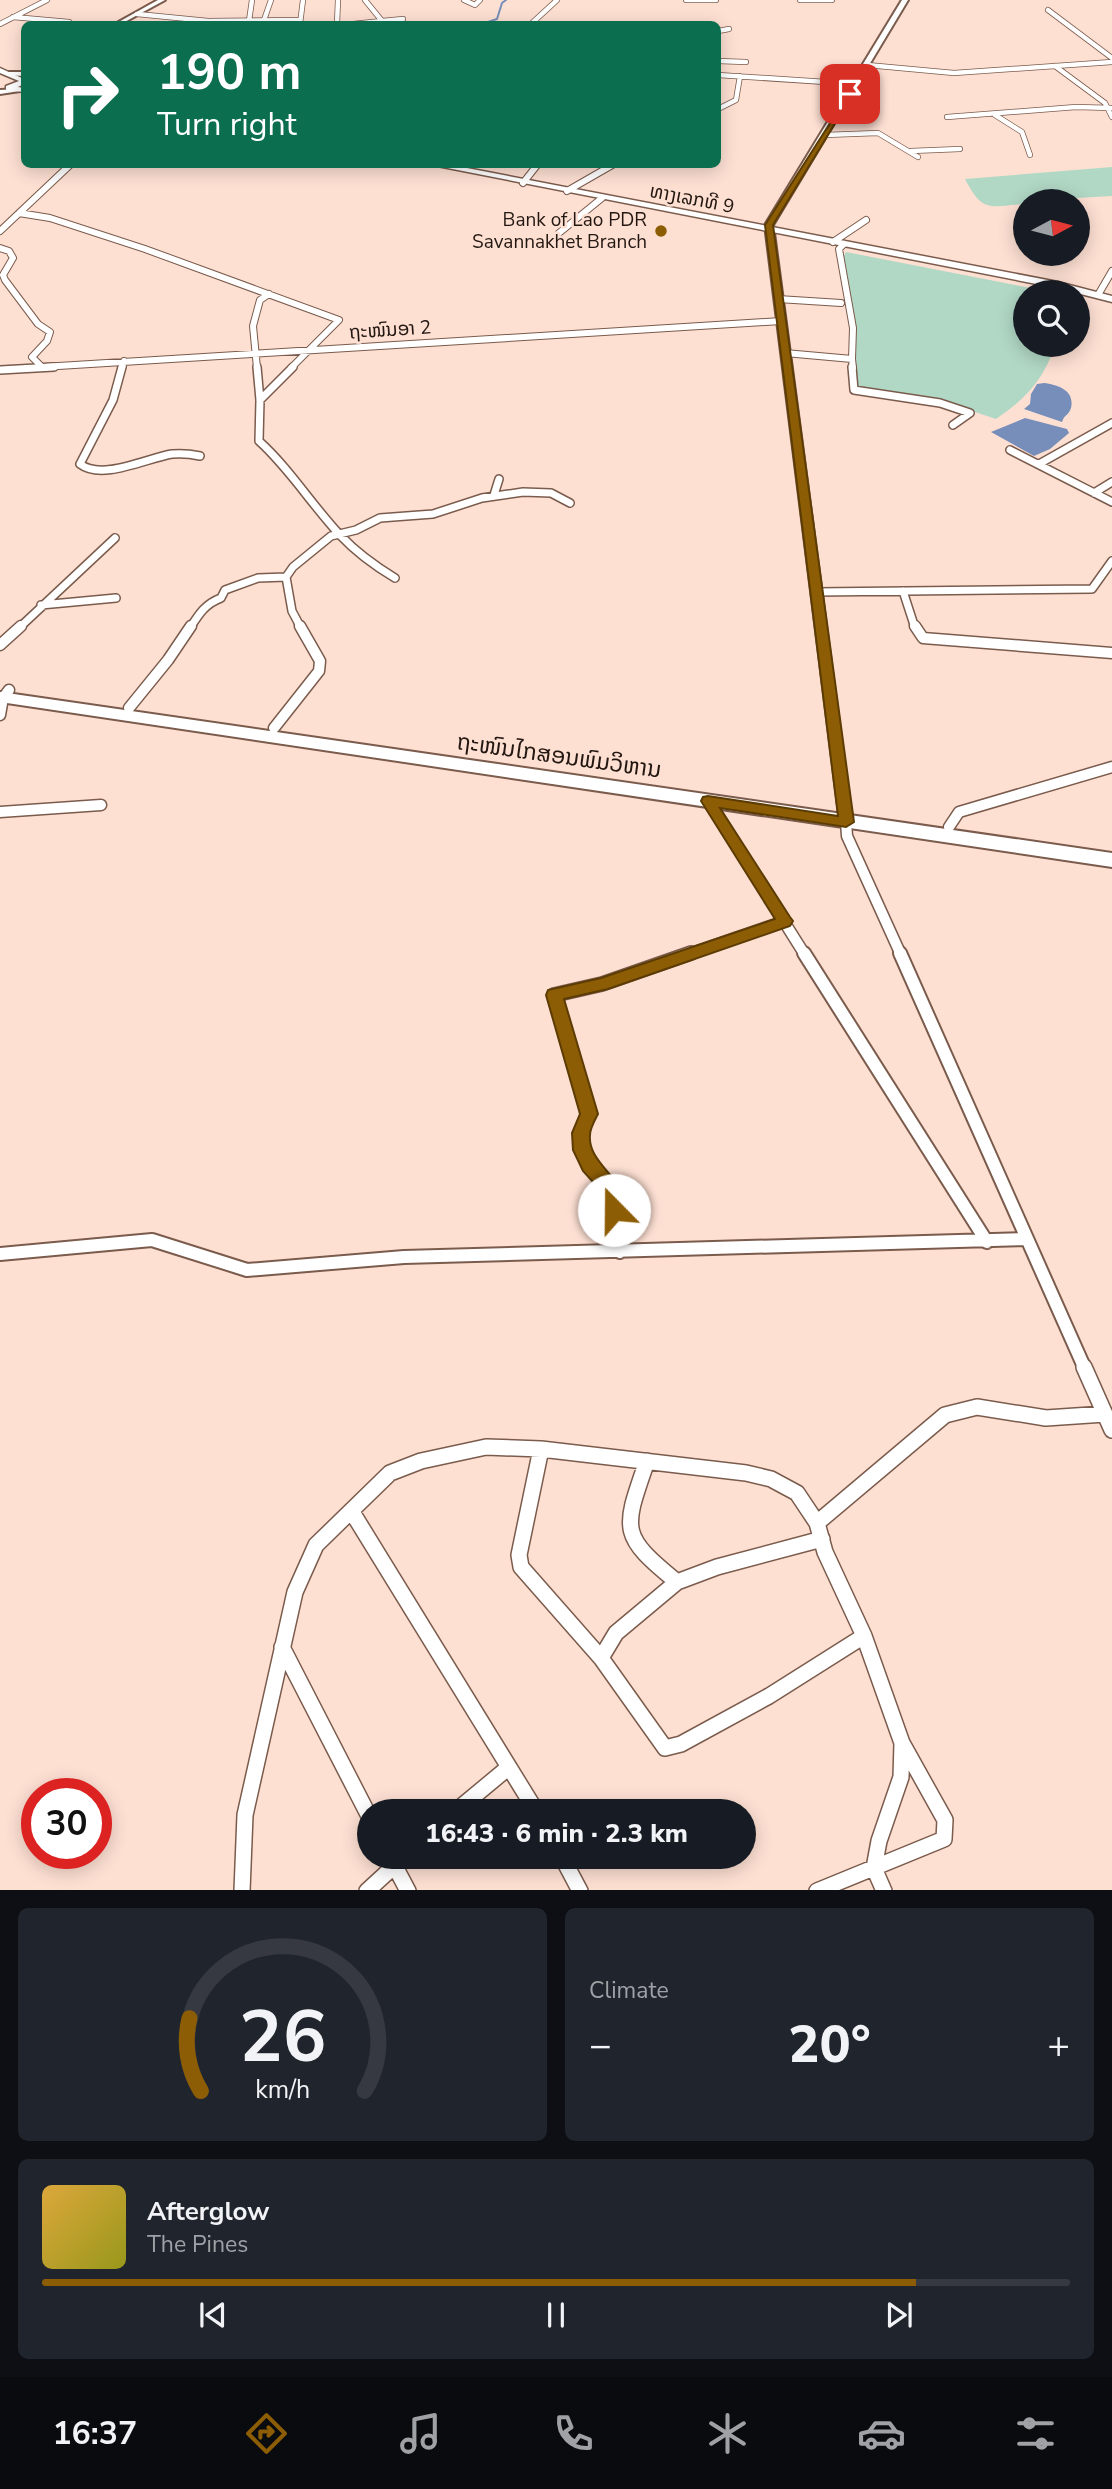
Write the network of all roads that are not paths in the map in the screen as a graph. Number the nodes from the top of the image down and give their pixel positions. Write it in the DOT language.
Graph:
graph roads {
  1 [pos="47,0"];
  2 [pos="162,0"];
  3 [pos="252,0"];
  4 [pos="271,0"];
  5 [pos="303,0"];
  6 [pos="338,0"];
  7 [pos="365,0"];
  8 [pos="464,0"];
  9 [pos="480,0"];
  10 [pos="557,0"];
  11 [pos="686,0"];
  12 [pos="716,0"];
  13 [pos="800,0"];
  14 [pos="832,0"];
  15 [pos="905,0"];
  16 [pos="1048,10"];
  17 [pos="137,14"];
  18 [pos="13,17"];
  19 [pos="403,19"];
  20 [pos="264,20"];
  21 [pos="58,21"];
  22 [pos="124,21"];
  23 [pos="249,21"];
  24 [pos="282,21"];
  25 [pos="300,21"];
  26 [pos="337,21"];
  27 [pos="382,21"];
  28 [pos="534,21"];
  29 [pos="0,24"];
  30 [pos="729,29"];
  31 [pos="721,30"];
  32 [pos="1112,60"];
  33 [pos="721,61"];
  34 [pos="746,62"];
  35 [pos="867,65"];
  36 [pos="1055,66"];
  37 [pos="3,73"];
  38 [pos="721,75"];
  39 [pos="740,76"];
  40 [pos="856,84"];
  41 [pos="15,86"];
  42 [pos="1110,107"];
  43 [pos="721,108"];
  44 [pos="995,115"];
  45 [pos="947,117"];
  46 [pos="1112,117"];
  47 [pos="825,135"];
  48 [pos="960,149"];
  49 [pos="911,151"];
  50 [pos="1030,155"];
  51 [pos="918,157"];
  52 [pos="67,168"];
  53 [pos="457,168"];
  54 [pos="535,168"];
  55 [pos="607,168"];
  56 [pos="523,183"];
  57 [pos="568,191"];
  58 [pos="602,198"];
  59 [pos="17,215"];
  60 [pos="0,218"];
  61 [pos="866,220"];
  62 [pos="769,230"];
  63 [pos="0,231"];
  64 [pos="559,233"];
  65 [pos="833,242"];
  66 [pos="844,244"];
  67 [pos="0,248"];
  68 [pos="1112,271"];
  69 [pos="269,294"];
  70 [pos="1098,295"];
  71 [pos="778,299"];
  72 [pos="1112,299"];
  73 [pos="841,303"];
  74 [pos="781,321"];
  75 [pos="311,350"];
  76 [pos="255,354"];
  77 [pos="785,354"];
  78 [pos="852,359"];
  79 [pos="124,360"];
  80 [pos="42,368"];
  81 [pos="0,370"];
  82 [pos="260,400"];
  83 [pos="1112,424"];
  84 [pos="953,425"];
  85 [pos="1010,450"];
  86 [pos="200,456"];
  87 [pos="1040,464"];
  88 [pos="499,479"];
  89 [pos="1112,482"];
  90 [pos="1094,493"];
  91 [pos="494,495"];
  92 [pos="1112,502"];
  93 [pos="570,503"];
  94 [pos="340,534"];
  95 [pos="115,538"];
  96 [pos="1112,561"];
  97 [pos="286,577"];
  98 [pos="395,578"];
  99 [pos="903,591"];
  100 [pos="817,592"];
  101 [pos="116,598"];
  102 [pos="41,605"];
  103 [pos="0,645"];
  104 [pos="1112,653"];
  105 [pos="2,698"];
  106 [pos="129,708"];
  107 [pos="274,728"];
  108 [pos="1112,767"];
  109 [pos="708,801"];
  110 [pos="101,804"];
  111 [pos="0,812"];
  112 [pos="846,818"];
  113 [pos="949,827"];
  114 [pos="1112,850"];
  115 [pos="1112,860"];
  116 [pos="785,921"];
  117 [pos="1027,1239"];
  118 [pos="987,1242"];
  119 [pos="620,1252"];
  120 [pos="0,1254"];
  121 [pos="1105,1413"];
  122 [pos="1112,1429"];
  123 [pos="541,1449"];
  124 [pos="647,1461"];
  125 [pos="352,1511"];
  126 [pos="819,1531"];
  127 [pos="677,1583"];
  128 [pos="864,1636"];
  129 [pos="282,1647"];
  130 [pos="601,1658"];
  131 [pos="902,1743"];
  132 [pos="509,1767"];
  133 [pos="360,1799"];
  134 [pos="470,1799"];
  135 [pos="529,1799"];
  136 [pos="874,1868"];
  137 [pos="387,1869"];
  138 [pos="400,1869"];
  139 [pos="568,1869"];
  140 [pos="242,1890"];
  141 [pos="367,1890"];
  142 [pos="408,1890"];
  143 [pos="579,1890"];
  144 [pos="819,1890"];
  145 [pos="884,1890"];
  1 -- 18 [label="street"];
  2 -- 17 [label="street"];
  3 -- 23 [label="street"];
  4 -- 20 [label="street"];
  5 -- 25 [label="street"];
  6 -- 26 [label="street"];
  7 -- 27 [label="street"];
  8 -- 9 [label="street"];
  10 -- 28 [label="street"];
  11 -- 12 [label="street"];
  13 -- 14 [label="street"];
  15 -- 35 [label="street"];
  16 -- 32 [label="street"];
  17 -- 22 [label="street"];
  17 -- 23 [label="street"];
  18 -- 21 [label="street"];
  18 -- 29 [label="street"];
  19 -- 27 [label="street"];
  20 -- 23 [label="street"];
  20 -- 24 [label="street"];
  30 -- 31 [label="street"];
  32 -- 36 [label="street"];
  33 -- 34 [label="street"];
  35 -- 36 [label="street"];
  35 -- 40 [label="street"];
  36 -- 42 [label="street"];
  37 -- 41 [label="main road"];
  38 -- 39 [label="street"];
  39 -- 40 [label="street"];
  39 -- 43 [label="street"];
  40 -- 47 [label="street"];
  42 -- 44 [label="street"];
  42 -- 46 [label="street"];
  44 -- 45 [label="street"];
  44 -- 50 [label="street"];
  47 -- 49 [label="street"];
  47 -- 62 [label="street"];
  48 -- 49 [label="street"];
  49 -- 51 [label="street"];
  52 -- 59 [label="street"];
  53 -- 56 [label="main road, ທາງເລກທີ 9"];
  54 -- 56 [label="street"];
  55 -- 57 [label="street"];
  56 -- 57 [label="main road, ທາງເລກທີ 9"];
  57 -- 58 [label="main road, ທາງເລກທີ 9"];
  58 -- 62 [label="main road, ທາງເລກທີ 9"];
  58 -- 64 [label="street"];
  59 -- 60 [label="street"];
  59 -- 63 [label="street"];
  59 -- 69 [label="street"];
  61 -- 65 [label="street"];
  62 -- 65 [label="main road, ທາງເລກທີ 9"];
  62 -- 71 [label="street"];
  65 -- 66 [label="main road, ທາງເລກທີ 9"];
  66 -- 70 [label="main road, ທາງເລກທີ 9"];
  66 -- 78 [label="street"];
  67 -- 80 [label="street"];
  68 -- 70 [label="street"];
  69 -- 75 [label="street"];
  69 -- 76 [label="street"];
  70 -- 72 [label="main road, ທາງເລກທີ 9"];
  71 -- 73 [label="street"];
  71 -- 74 [label="street"];
  74 -- 75 [label="street, ຖະໜົນອາ 2"];
  74 -- 77 [label="street"];
  75 -- 76 [label="street, ຖະໜົນອາ 2"];
  75 -- 82 [label="street"];
  76 -- 79 [label="street, ຖະໜົນອາ 2"];
  76 -- 82 [label="street"];
  77 -- 78 [label="street"];
  77 -- 100 [label="street"];
  78 -- 84 [label="street"];
  79 -- 80 [label="street, ຖະໜົນອາ 2"];
  79 -- 86 [label="street"];
  80 -- 81 [label="street, ຖະໜົນອາ 2"];
  82 -- 94 [label="street"];
  83 -- 87 [label="street"];
  85 -- 87 [label="street"];
  87 -- 90 [label="street"];
  88 -- 91 [label="street"];
  89 -- 90 [label="street"];
  90 -- 92 [label="street"];
  91 -- 93 [label="street"];
  91 -- 94 [label="street"];
  94 -- 97 [label="street"];
  94 -- 98 [label="street"];
  95 -- 102 [label="street"];
  96 -- 99 [label="street"];
  97 -- 106 [label="street"];
  97 -- 107 [label="street"];
  99 -- 100 [label="street"];
  99 -- 104 [label="street"];
  100 -- 112 [label="street"];
  101 -- 102 [label="street"];
  102 -- 103 [label="street"];
  105 -- 106 [label="highway, ຖະໜົນໄກສອນພົມວິຫານ"];
  105 -- 109 [label="highway, ຖະໜົນໄກສອນພົມວິຫານ"];
  106 -- 107 [label="highway, ຖະໜົນໄກສອນພົມວິຫານ"];
  107 -- 112 [label="highway, ຖະໜົນໄກສອນພົມວິຫານ"];
  108 -- 113 [label="street"];
  109 -- 112 [label="highway, ຖະໜົນໄກສອນພົມວິຫານ"];
  109 -- 116 [label="street"];
  110 -- 111 [label="street"];
  112 -- 113 [label="highway, ຖະໜົນໄກສອນພົມວິຫານ"];
  112 -- 115 [label="highway, ຖະໜົນໄກສອນພົມວິຫານ"];
  112 -- 117 [label="street"];
  113 -- 114 [label="highway, ຖະໜົນໄກສອນພົມວິຫານ"];
  116 -- 118 [label="street"];
  116 -- 119 [label="street"];
  117 -- 118 [label="street"];
  117 -- 121 [label="street"];
  118 -- 119 [label="street"];
  119 -- 120 [label="street"];
  121 -- 122 [label="street"];
  121 -- 126 [label="street"];
  123 -- 124 [label="street"];
  123 -- 125 [label="street"];
  123 -- 130 [label="street"];
  124 -- 126 [label="street"];
  124 -- 127 [label="street"];
  125 -- 129 [label="street"];
  125 -- 132 [label="street"];
  126 -- 127 [label="street"];
  126 -- 128 [label="street"];
  127 -- 130 [label="street"];
  128 -- 130 [label="street"];
  128 -- 131 [label="street"];
  129 -- 133 [label="street"];
  129 -- 140 [label="street"];
  131 -- 136 [label="street"];
  131 -- 136 [label="street"];
  132 -- 134 [label="street"];
  132 -- 135 [label="street"];
  136 -- 144 [label="street"];
  136 -- 145 [label="street"];
  137 -- 141 [label="street"];
  138 -- 142 [label="street"];
  139 -- 143 [label="street"];
}
